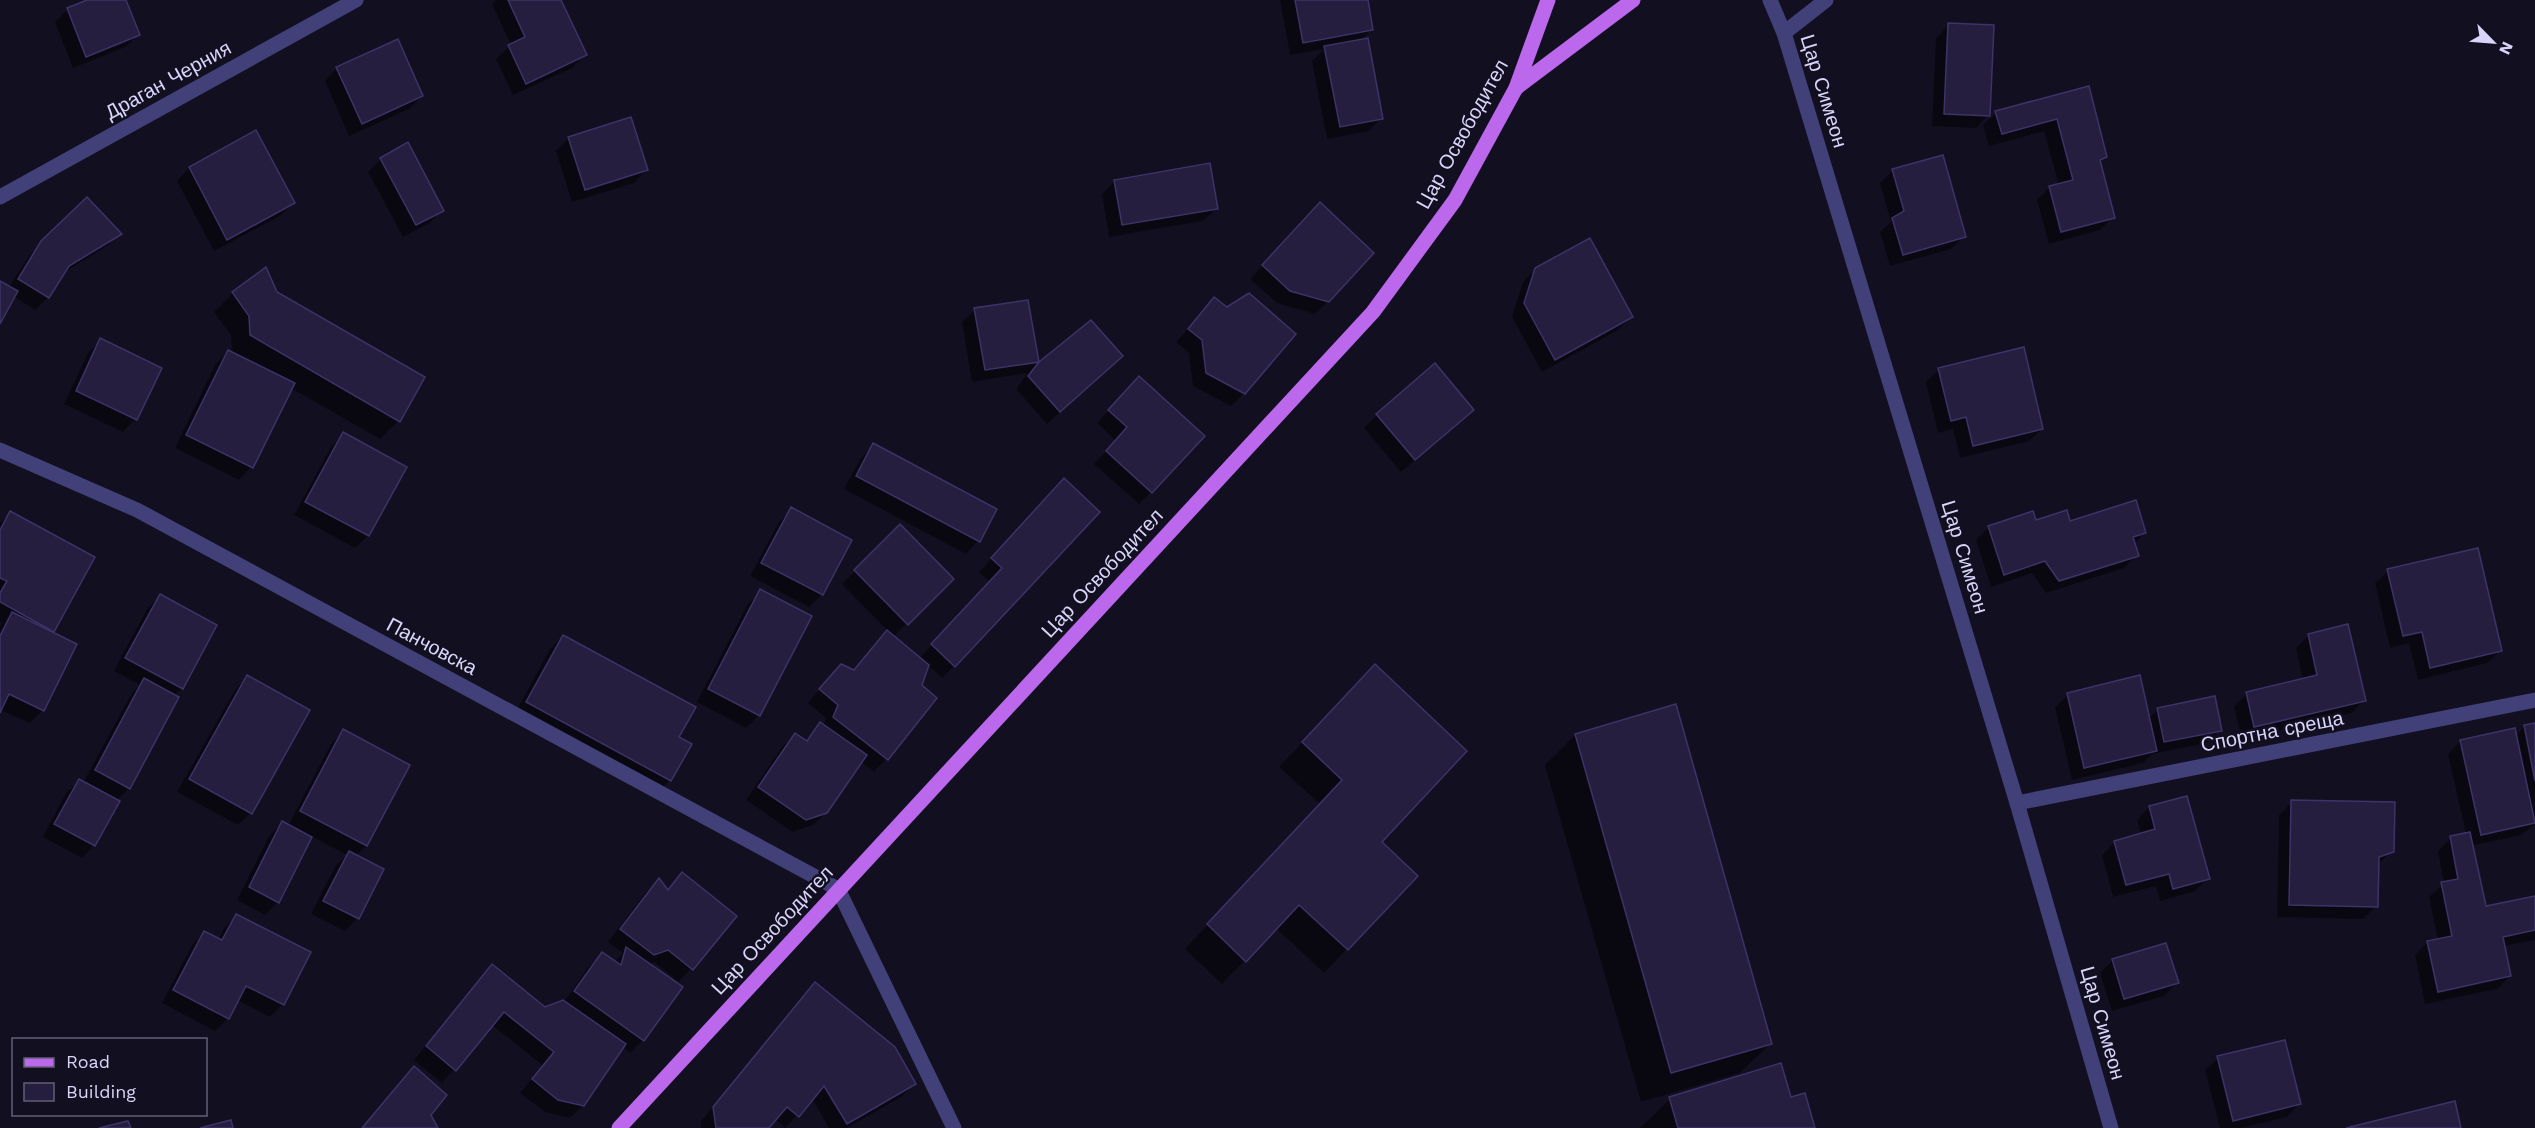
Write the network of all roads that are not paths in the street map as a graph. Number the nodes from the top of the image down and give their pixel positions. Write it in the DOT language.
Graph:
graph roads {
  1 [pos="356,0"];
  2 [pos="1548,0"];
  3 [pos="1633,0"];
  4 [pos="1770,0"];
  5 [pos="1826,0"];
  6 [pos="1784,33"];
  7 [pos="1516,88"];
  8 [pos="0,197"];
  9 [pos="0,450"];
  10 [pos="2535,700"];
  11 [pos="2017,803"];
  12 [pos="838,890"];
  13 [pos="619,1128"];
  14 [pos="954,1128"];
  15 [pos="2111,1128"];
  1 -- 8 [label="street, Драган Черния"];
  2 -- 7 [label="main road, Цар Освободител"];
  3 -- 7 [label="main road"];
  4 -- 6 [label="street, Цар Симеон"];
  5 -- 6 [label="street"];
  6 -- 11 [label="street, Цар Симеон"];
  7 -- 12 [label="main road, Цар Освободител"];
  9 -- 12 [label="street, Панчовска"];
  10 -- 11 [label="street, Спортна среща"];
  11 -- 15 [label="street, Цар Симеон"];
  12 -- 13 [label="main road, Цар Освободител"];
  12 -- 14 [label="street"];
}
